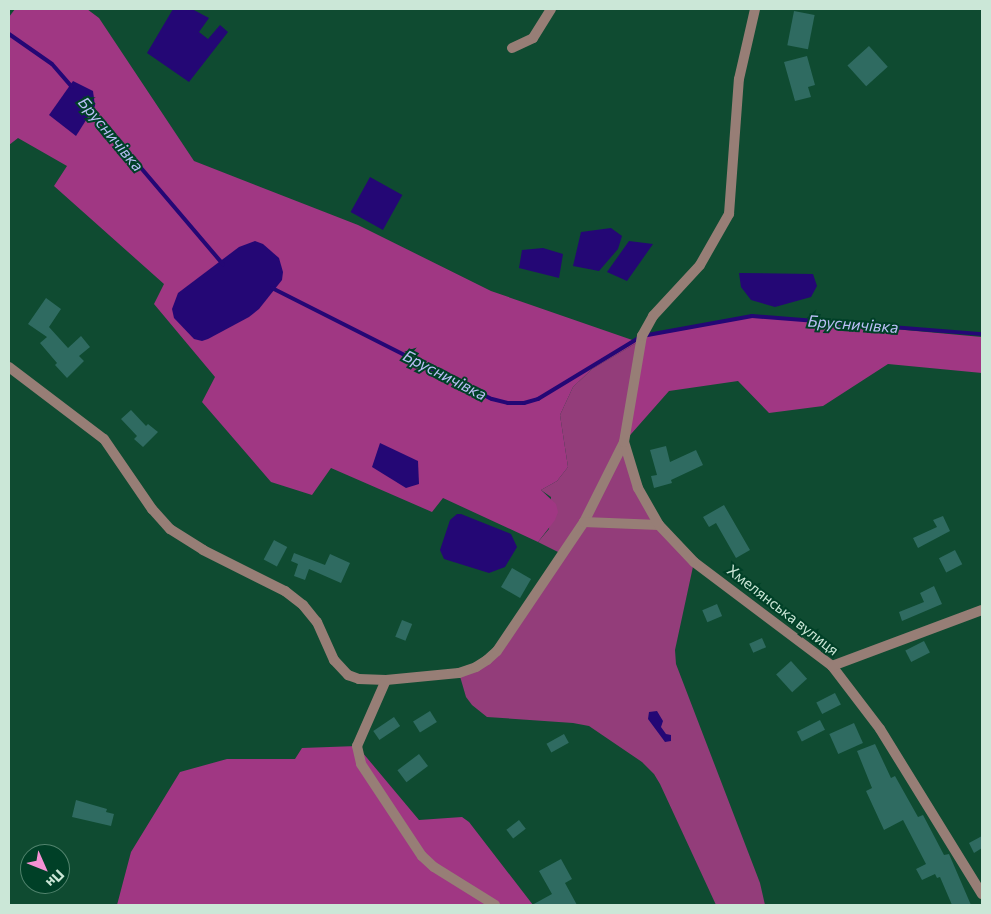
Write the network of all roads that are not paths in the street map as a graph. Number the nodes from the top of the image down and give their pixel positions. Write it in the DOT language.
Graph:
graph roads {
  1 [pos="551,9"];
  2 [pos="754,9"];
  3 [pos="512,48"];
  4 [pos="9,367"];
  5 [pos="624,442"];
  6 [pos="584,522"];
  7 [pos="659,526"];
  8 [pos="982,610"];
  9 [pos="832,666"];
  10 [pos="386,680"];
  11 [pos="982,894"];
  12 [pos="495,905"];
  1 -- 3 [label="street"];
  2 -- 5 [label="street"];
  4 -- 10 [label="street"];
  5 -- 6 [label="street"];
  5 -- 7 [label="street, Хмелянська вулиця"];
  6 -- 7 [label="street"];
  6 -- 10 [label="street"];
  7 -- 9 [label="street, Хмелянська вулиця"];
  8 -- 9 [label="street"];
  9 -- 11 [label="street, Хмелянська вулиця"];
  10 -- 12 [label="street"];
}
